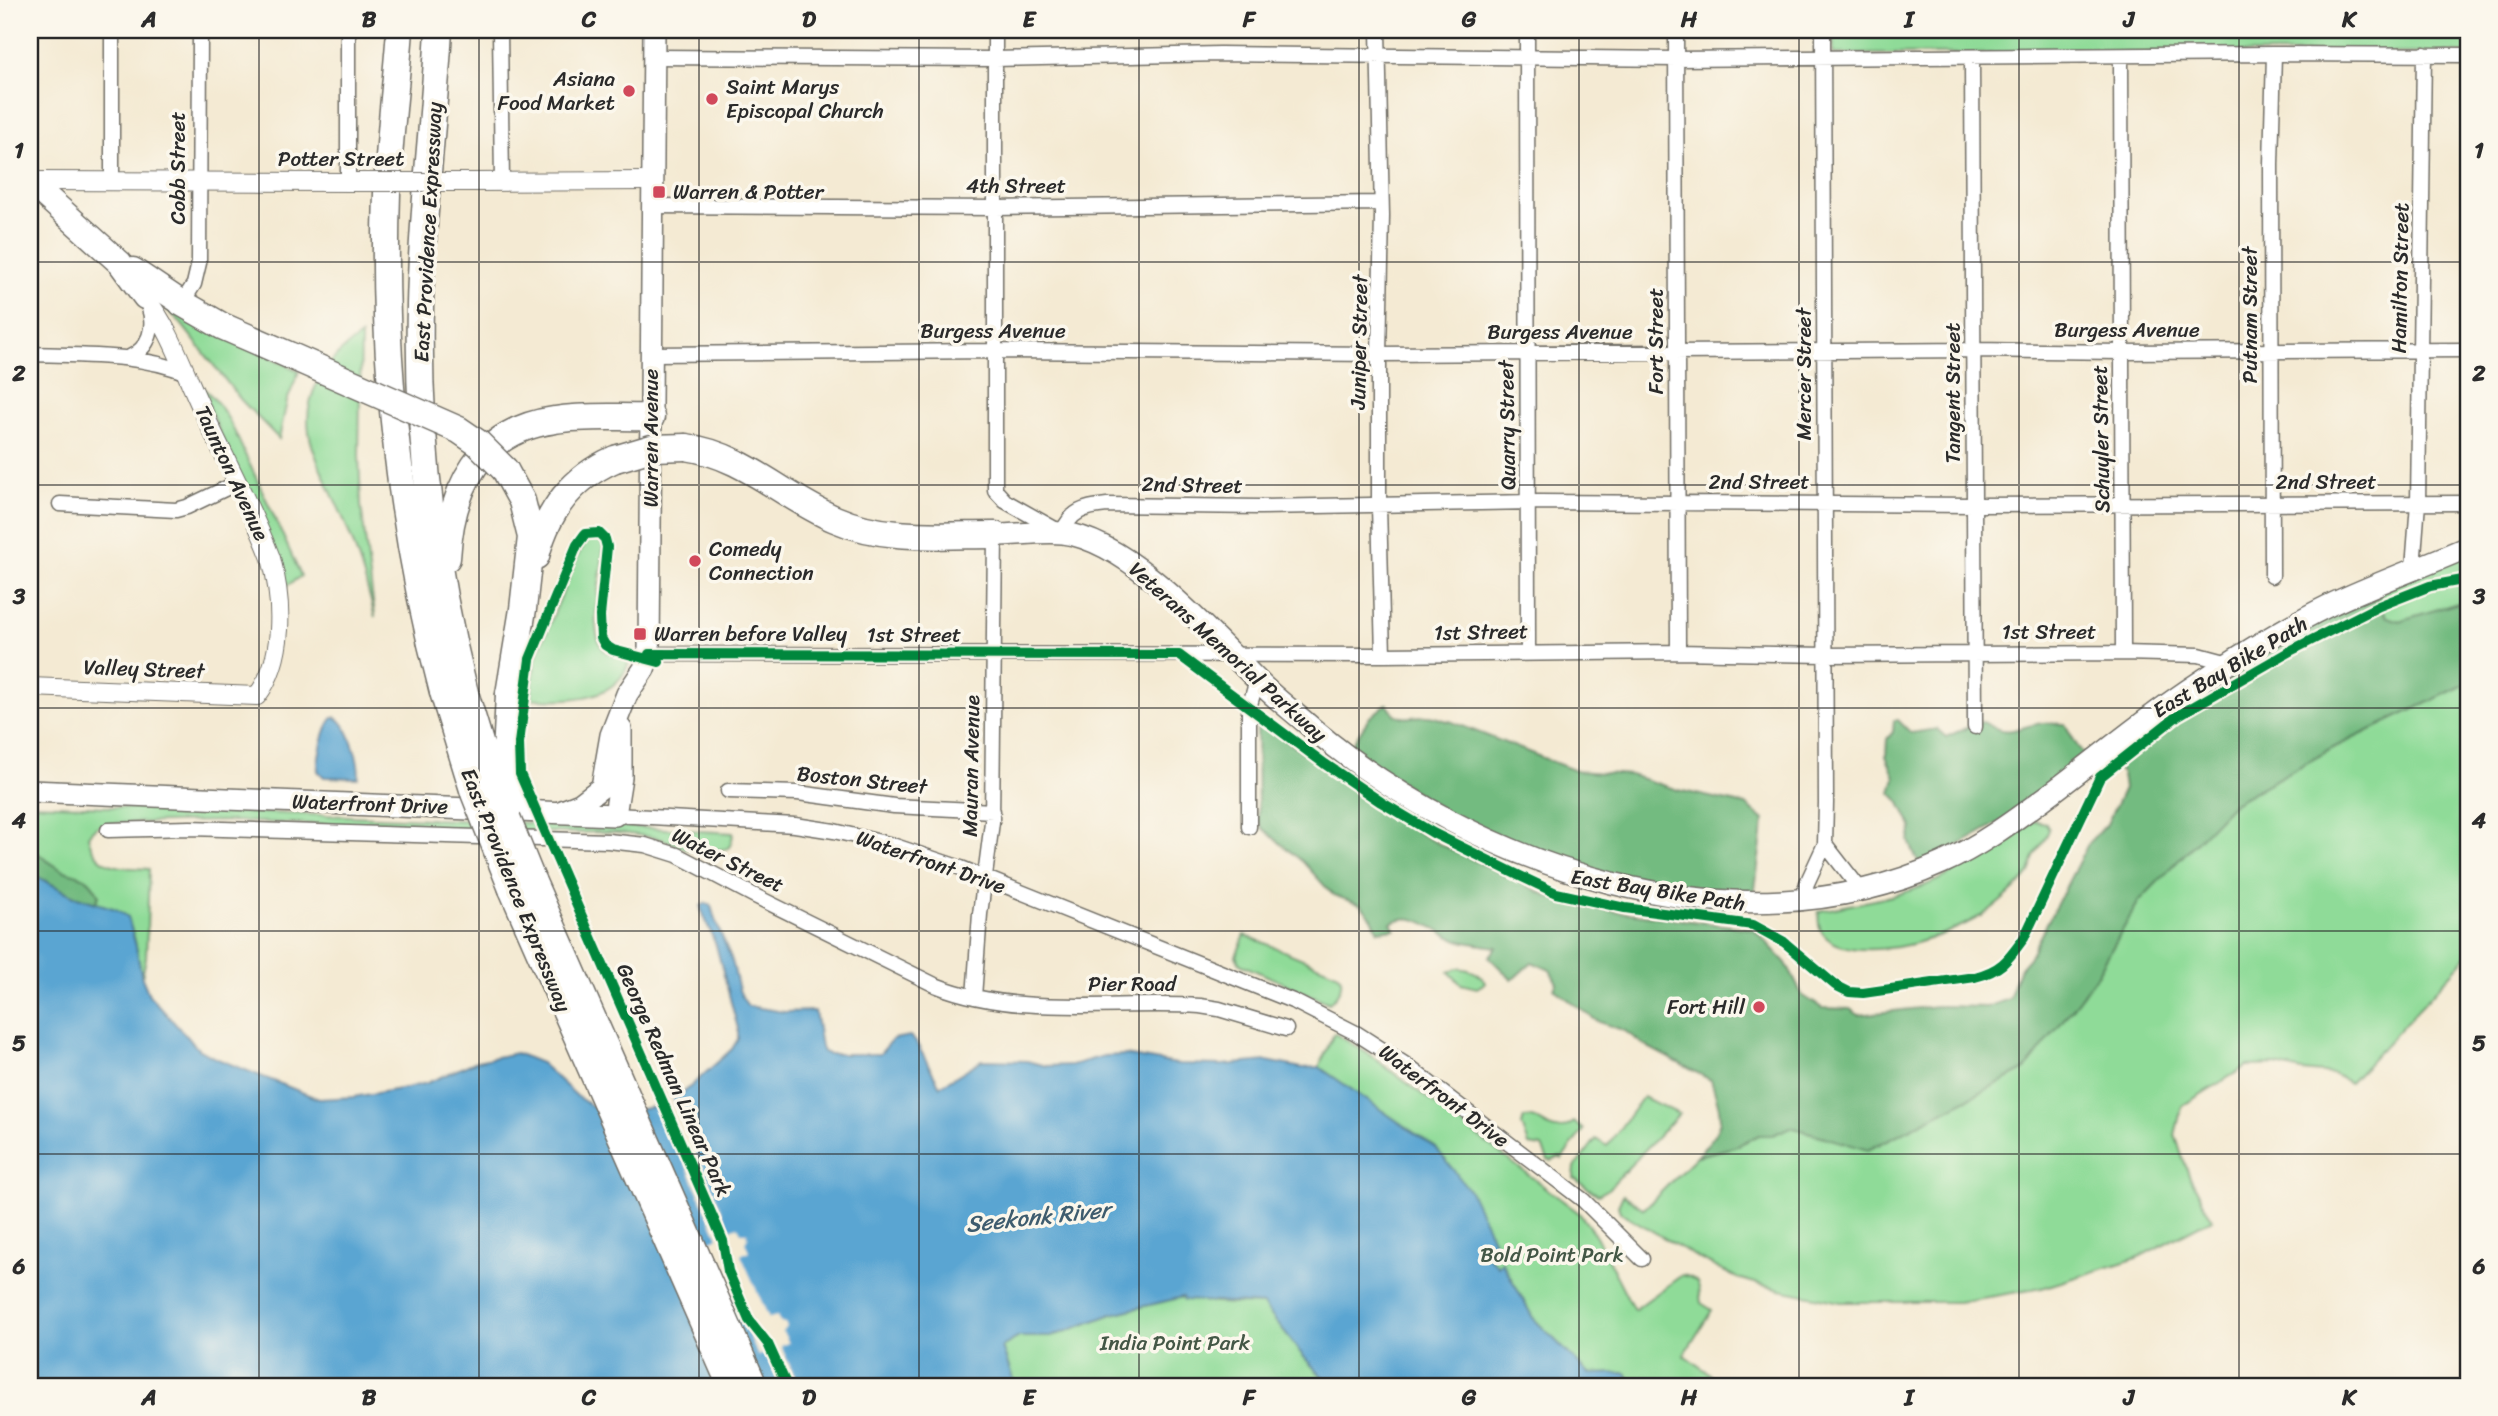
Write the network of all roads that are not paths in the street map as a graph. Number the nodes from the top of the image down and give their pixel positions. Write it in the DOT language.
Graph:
graph roads {
  1 [pos="112,30"];
  2 [pos="200,30"];
  3 [pos="348,30"];
  4 [pos="400,30"];
  5 [pos="439,30"];
  6 [pos="500,30"];
  7 [pos="654,30"];
  8 [pos="995,30"];
  9 [pos="1378,30"];
  10 [pos="1528,30"];
  11 [pos="1676,30"];
  12 [pos="1823,30"];
  13 [pos="2273,54"];
  14 [pos="2424,54"];
  15 [pos="2468,55"];
  16 [pos="654,57"];
  17 [pos="1528,57"];
  18 [pos="1823,57"];
  19 [pos="2121,57"];
  20 [pos="1378,58"];
  21 [pos="1972,58"];
  22 [pos="995,59"];
  23 [pos="1676,59"];
  24 [pos="112,181"];
  25 [pos="652,181"];
  26 [pos="30,182"];
  27 [pos="199,182"];
  28 [pos="354,182"];
  29 [pos="502,182"];
  30 [pos="1381,203"];
  31 [pos="651,206"];
  32 [pos="996,208"];
  33 [pos="120,264"];
  34 [pos="145,297"];
  35 [pos="182,303"];
  36 [pos="1975,350"];
  37 [pos="2271,350"];
  38 [pos="2420,350"];
  39 [pos="2468,350"];
  40 [pos="996,351"];
  41 [pos="1528,352"];
  42 [pos="1825,352"];
  43 [pos="2121,352"];
  44 [pos="1677,353"];
  45 [pos="30,354"];
  46 [pos="651,354"];
  47 [pos="1378,355"];
  48 [pos="128,358"];
  49 [pos="187,373"];
  50 [pos="651,417"];
  51 [pos="237,484"];
  52 [pos="1529,503"];
  53 [pos="1677,503"];
  54 [pos="1825,503"];
  55 [pos="2123,503"];
  56 [pos="2271,503"];
  57 [pos="2418,503"];
  58 [pos="2468,503"];
  59 [pos="60,504"];
  60 [pos="1974,505"];
  61 [pos="1379,506"];
  62 [pos="1062,533"];
  63 [pos="995,535"];
  64 [pos="2468,547"];
  65 [pos="2413,568"];
  66 [pos="2272,576"];
  67 [pos="523,608"];
  68 [pos="452,636"];
  69 [pos="1528,652"];
  70 [pos="1678,652"];
  71 [pos="1975,653"];
  72 [pos="2123,653"];
  73 [pos="649,654"];
  74 [pos="1233,654"];
  75 [pos="994,655"];
  76 [pos="1383,655"];
  77 [pos="1825,655"];
  78 [pos="2229,663"];
  79 [pos="1257,680"];
  80 [pos="30,687"];
  81 [pos="454,692"];
  82 [pos="257,696"];
  83 [pos="621,712"];
  84 [pos="1975,727"];
  85 [pos="605,776"];
  86 [pos="30,791"];
  87 [pos="728,791"];
  88 [pos="993,811"];
  89 [pos="561,812"];
  90 [pos="615,815"];
  91 [pos="1250,827"];
  92 [pos="108,830"];
  93 [pos="1825,845"];
  94 [pos="985,878"];
  95 [pos="532,880"];
  96 [pos="1860,890"];
  97 [pos="1803,898"];
  98 [pos="974,997"];
  99 [pos="1286,1028"];
  100 [pos="1642,1259"];
  101 [pos="708,1308"];
  102 [pos="731,1386"];
  103 [pos="754,1386"];
  1 -- 24 [label="street"];
  2 -- 27 [label="street, Cobb Street"];
  3 -- 28 [label="street"];
  4 -- 81 [label="highway, East Providence Expressway"];
  5 -- 68 [label="highway, East Providence Expressway"];
  6 -- 29 [label="street"];
  7 -- 16 [label="main road, Warren Avenue"];
  8 -- 22 [label="street"];
  9 -- 20 [label="street, Juniper Street"];
  10 -- 17 [label="street, Quarry Street"];
  11 -- 23 [label="street, Fort Street"];
  12 -- 18 [label="street, Mercer Street"];
  13 -- 14 [label="street"];
  13 -- 19 [label="street"];
  13 -- 37 [label="street, Putnam Street"];
  14 -- 15 [label="street"];
  14 -- 38 [label="street, Hamilton Street"];
  16 -- 22 [label="street"];
  16 -- 25 [label="main road, Warren Avenue"];
  17 -- 20 [label="street"];
  17 -- 23 [label="street"];
  17 -- 41 [label="street, Quarry Street"];
  18 -- 21 [label="street"];
  18 -- 23 [label="street"];
  18 -- 42 [label="street, Mercer Street"];
  19 -- 21 [label="street"];
  19 -- 43 [label="street, Schuyler Street"];
  20 -- 22 [label="street"];
  20 -- 30 [label="street, Juniper Street"];
  21 -- 36 [label="street, Tangent Street"];
  22 -- 32 [label="street"];
  23 -- 44 [label="street, Fort Street"];
  24 -- 26 [label="street, Potter Street"];
  24 -- 27 [label="street, Potter Street"];
  25 -- 29 [label="street, Potter Street"];
  25 -- 31 [label="main road, Warren Avenue"];
  26 -- 33 [label="highway, Taunton Avenue"];
  27 -- 28 [label="street, Potter Street"];
  27 -- 35 [label="street, Cobb Street"];
  28 -- 29 [label="street, Potter Street, bridge"];
  30 -- 32 [label="street, 4th Street"];
  30 -- 47 [label="street, Juniper Street"];
  31 -- 32 [label="street, 4th Street"];
  31 -- 46 [label="main road, Warren Avenue"];
  32 -- 40 [label="street"];
  33 -- 34 [label="highway, Taunton Avenue"];
  33 -- 35 [label="highway, Taunton Avenue"];
  34 -- 48 [label="street"];
  34 -- 49 [label="street, Taunton Avenue"];
  35 -- 67 [label="highway, bridge"];
  36 -- 42 [label="street, Burgess Avenue"];
  36 -- 43 [label="street, Burgess Avenue"];
  36 -- 60 [label="street, Tangent Street"];
  37 -- 38 [label="street, Burgess Avenue"];
  37 -- 43 [label="street, Burgess Avenue"];
  37 -- 56 [label="street, Putnam Street"];
  38 -- 39 [label="street, Burgess Avenue"];
  38 -- 57 [label="street, Hamilton Street"];
  40 -- 46 [label="street, Burgess Avenue"];
  40 -- 47 [label="street, Burgess Avenue"];
  40 -- 62 [label="street"];
  41 -- 44 [label="street, Burgess Avenue"];
  41 -- 47 [label="street, Burgess Avenue"];
  41 -- 52 [label="street, Quarry Street"];
  42 -- 44 [label="street, Burgess Avenue"];
  42 -- 54 [label="street, Mercer Street"];
  43 -- 55 [label="street, Schuyler Street"];
  44 -- 53 [label="street, Fort Street"];
  45 -- 48 [label="street"];
  46 -- 50 [label="main road, Warren Avenue"];
  47 -- 61 [label="street, Juniper Street"];
  48 -- 49 [label="street"];
  49 -- 51 [label="street, Taunton Avenue"];
  50 -- 68 [label="highway"];
  50 -- 73 [label="main road, Warren Avenue"];
  51 -- 59 [label="street"];
  51 -- 82 [label="street, Taunton Avenue"];
  52 -- 53 [label="street, 2nd Street"];
  52 -- 61 [label="street, 2nd Street"];
  52 -- 69 [label="street, Quarry Street"];
  53 -- 54 [label="street, 2nd Street"];
  53 -- 70 [label="street, Fort Street"];
  54 -- 60 [label="street, 2nd Street"];
  54 -- 77 [label="street, Mercer Street"];
  55 -- 56 [label="street, 2nd Street"];
  55 -- 60 [label="street, 2nd Street"];
  55 -- 72 [label="street, Schuyler Street"];
  56 -- 57 [label="street, 2nd Street"];
  56 -- 66 [label="street, Putnam Street"];
  57 -- 58 [label="street, 2nd Street"];
  57 -- 65 [label="street, Hamilton Street"];
  60 -- 71 [label="street, Tangent Street"];
  61 -- 62 [label="street, 2nd Street"];
  61 -- 76 [label="street, Juniper Street"];
  62 -- 63 [label="main road, Veterans Memorial Parkway"];
  62 -- 74 [label="main road, Veterans Memorial Parkway"];
  63 -- 67 [label="highway, bridge"];
  63 -- 75 [label="street, Mauran Avenue"];
  64 -- 65 [label="main road, Veterans Memorial Parkway"];
  65 -- 78 [label="main road, Veterans Memorial Parkway"];
  67 -- 95 [label="highway, bridge"];
  68 -- 81 [label="highway, East Providence Expressway"];
  69 -- 70 [label="street, 1st Street"];
  69 -- 76 [label="street, 1st Street"];
  70 -- 77 [label="street, 1st Street"];
  71 -- 72 [label="street, 1st Street"];
  71 -- 77 [label="street, 1st Street"];
  71 -- 84 [label="street, Tangent Street"];
  72 -- 78 [label="street, 1st Street"];
  73 -- 75 [label="street, 1st Street"];
  73 -- 83 [label="main road, Warren Avenue"];
  74 -- 75 [label="street, 1st Street"];
  74 -- 76 [label="street, 1st Street"];
  74 -- 79 [label="main road, Veterans Memorial Parkway"];
  75 -- 88 [label="street, Mauran Avenue"];
  77 -- 93 [label="street, Mercer Street"];
  78 -- 96 [label="main road, Veterans Memorial Parkway"];
  79 -- 91 [label="street"];
  79 -- 97 [label="main road, Veterans Memorial Parkway"];
  80 -- 82 [label="street, Valley Street"];
  81 -- 95 [label="highway, East Providence Expressway, bridge"];
  81 -- 101 [label="highway, East Providence Expressway, bridge"];
  83 -- 85 [label="main road, Warren Avenue"];
  83 -- 90 [label="main road"];
  85 -- 89 [label="main road"];
  85 -- 90 [label="main road"];
  86 -- 89 [label="main road, Waterfront Drive"];
  87 -- 88 [label="street, Boston Street"];
  88 -- 94 [label="street, Mauran Avenue"];
  89 -- 90 [label="main road, Waterfront Drive"];
  90 -- 94 [label="street, Waterfront Drive"];
  92 -- 98 [label="street, Water Street"];
  93 -- 96 [label="street"];
  93 -- 97 [label="street, Mercer Street"];
  94 -- 98 [label="street, Mauran Avenue"];
  94 -- 100 [label="street, Waterfront Drive"];
  95 -- 101 [label="highway, East Providence Expressway"];
  96 -- 97 [label="main road, Veterans Memorial Parkway"];
  98 -- 99 [label="street, Pier Road"];
  101 -- 102 [label="highway"];
  101 -- 103 [label="highway"];
}
